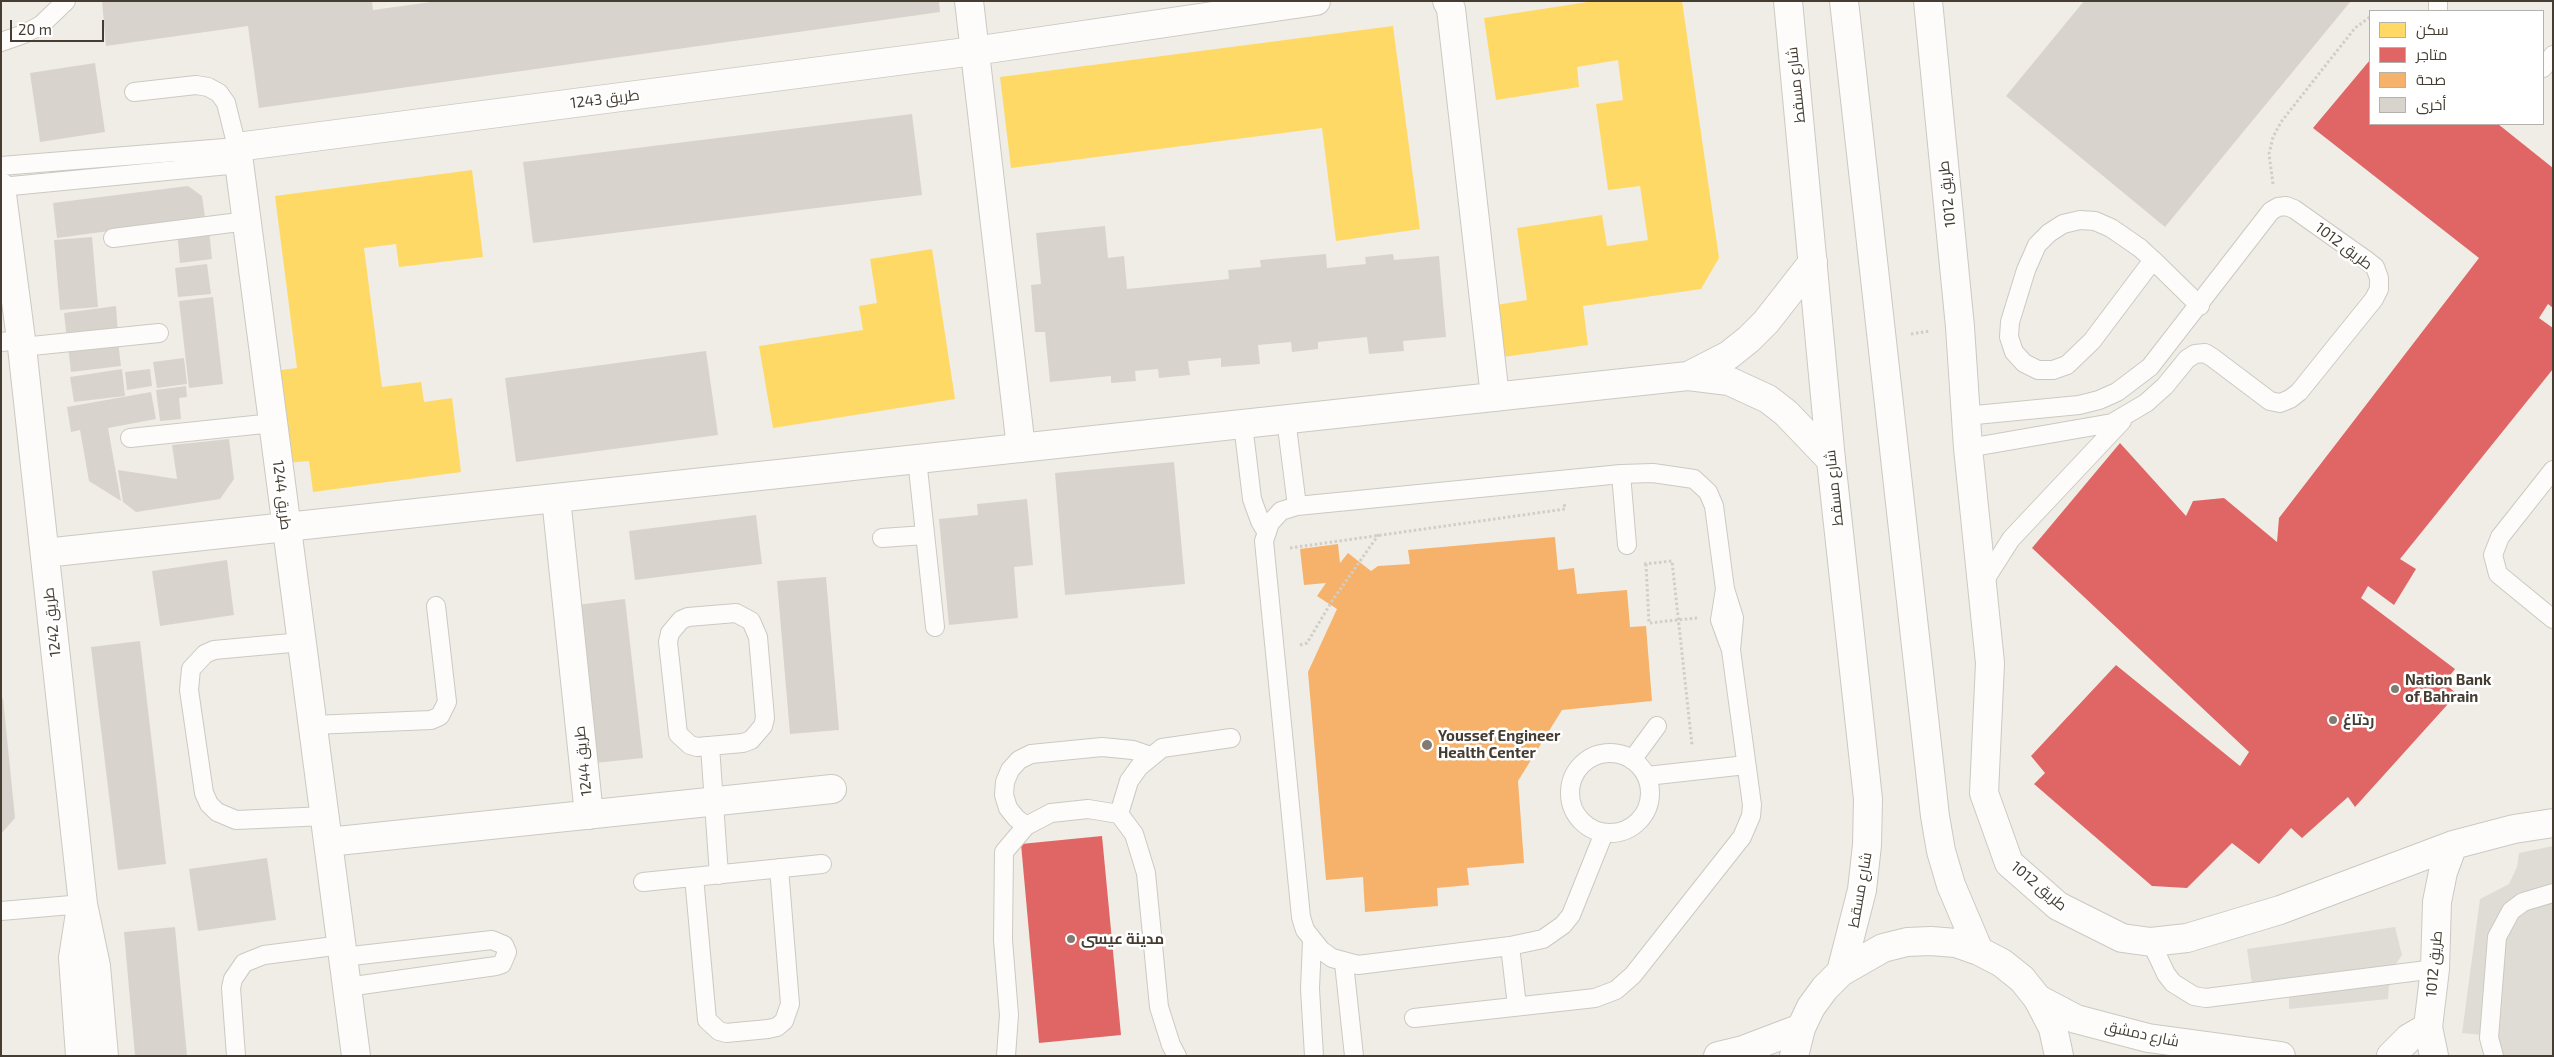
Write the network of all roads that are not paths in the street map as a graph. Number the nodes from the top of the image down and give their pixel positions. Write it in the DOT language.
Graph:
graph roads {
  1 [pos="66,1"];
  2 [pos="969,1"];
  3 [pos="1316,1"];
  4 [pos="1447,1"];
  5 [pos="1788,1"];
  6 [pos="1844,1"];
  7 [pos="1928,1"];
  8 [pos="1,42"];
  9 [pos="974,51"];
  10 [pos="2553,55"];
  11 [pos="2544,67"];
  12 [pos="134,92"];
  13 [pos="238,156"];
  14 [pos="1,166"];
  15 [pos="1,187"];
  16 [pos="247,221"];
  17 [pos="113,238"];
  18 [pos="2153,260"];
  19 [pos="1813,262"];
  20 [pos="2200,306"];
  21 [pos="159,333"];
  22 [pos="15,343"];
  23 [pos="1688,376"];
  24 [pos="1494,397"];
  25 [pos="1965,416"];
  26 [pos="2125,417"];
  27 [pos="1286,419"];
  28 [pos="273,423"];
  29 [pos="1243,424"];
  30 [pos="130,438"];
  31 [pos="1021,448"];
  32 [pos="1968,448"];
  33 [pos="917,459"];
  34 [pos="1830,460"];
  35 [pos="2553,470"];
  36 [pos="1620,474"];
  37 [pos="556,498"];
  38 [pos="1297,506"];
  39 [pos="286,527"];
  40 [pos="1266,531"];
  41 [pos="925,534"];
  42 [pos="882,538"];
  43 [pos="1627,544"];
  44 [pos="45,553"];
  45 [pos="1983,583"];
  46 [pos="1725,589"];
  47 [pos="436,606"];
  48 [pos="2553,619"];
  49 [pos="935,627"];
  50 [pos="302,642"];
  51 [pos="1731,650"];
  52 [pos="313,725"];
  53 [pos="1656,726"];
  54 [pos="1231,738"];
  55 [pos="710,746"];
  56 [pos="1150,756"];
  57 [pos="1632,760"];
  58 [pos="1746,765"];
  59 [pos="1647,776"];
  60 [pos="832,789"];
  61 [pos="714,801"];
  62 [pos="1119,814"];
  63 [pos="589,815"];
  64 [pos="2553,823"];
  65 [pos="1026,826"];
  66 [pos="326,829"];
  67 [pos="1604,834"];
  68 [pos="2453,844"];
  69 [pos="2409,860"];
  70 [pos="822,864"];
  71 [pos="779,868"];
  72 [pos="720,875"];
  73 [pos="694,877"];
  74 [pos="643,882"];
  75 [pos="2553,892"];
  76 [pos="2437,902"];
  77 [pos="83,904"];
  78 [pos="1,911"];
  79 [pos="1312,941"];
  80 [pos="2150,942"];
  81 [pos="1510,946"];
  82 [pos="342,951"];
  83 [pos="1979,951"];
  84 [pos="1344,963"];
  85 [pos="2435,970"];
  86 [pos="1841,972"];
  87 [pos="347,987"];
  88 [pos="2038,999"];
  89 [pos="1517,1006"];
  90 [pos="1414,1018"];
  91 [pos="2428,1027"];
  92 [pos="1801,1028"];
  93 [pos="80,1056"];
  94 [pos="104,1056"];
  95 [pos="236,1056"];
  96 [pos="356,1056"];
  97 [pos="1006,1056"];
  98 [pos="1177,1056"];
  99 [pos="1314,1056"];
  100 [pos="1354,1056"];
  101 [pos="1718,1056"];
  102 [pos="1794,1056"];
  103 [pos="2059,1056"];
  104 [pos="2281,1056"];
  105 [pos="2391,1056"];
  106 [pos="2434,1056"];
  107 [pos="2494,1056"];
  1 -- 8 [label="lane"];
  2 -- 9 [label="street"];
  3 -- 9 [label="street, طريق 1243"];
  4 -- 24 [label="street"];
  5 -- 19 [label="street, شارع مسقط"];
  6 -- 83 [label="street"];
  7 -- 25 [label="street, طريق 1012"];
  9 -- 13 [label="street, طريق 1243"];
  9 -- 31 [label="street"];
  10 -- 11 [label="lane"];
  12 -- 13 [label="lane"];
  13 -- 14 [label="lane"];
  13 -- 15 [label="lane"];
  13 -- 16 [label="street, طريق 1244"];
  15 -- 22 [label="street, طريق 1242"];
  16 -- 17 [label="lane"];
  16 -- 28 [label="street, طريق 1244"];
  18 -- 18 [label="lane"];
  18 -- 20 [label="lane"];
  19 -- 23 [label="street"];
  19 -- 34 [label="street, شارع مسقط"];
  20 -- 25 [label="lane"];
  20 -- 26 [label="lane, طريق 1012"];
  21 -- 22 [label="lane"];
  22 -- 44 [label="street, طريق 1242"];
  23 -- 24 [label="street"];
  23 -- 34 [label="street"];
  24 -- 27 [label="street"];
  25 -- 32 [label="street, طريق 1012"];
  26 -- 32 [label="lane, طريق 1012"];
  26 -- 45 [label="lane"];
  27 -- 29 [label="street"];
  27 -- 38 [label="lane"];
  28 -- 30 [label="lane"];
  28 -- 39 [label="street, طريق 1244"];
  29 -- 31 [label="street"];
  29 -- 40 [label="lane"];
  31 -- 33 [label="street"];
  32 -- 45 [label="street, طريق 1012"];
  33 -- 37 [label="street"];
  33 -- 41 [label="lane"];
  34 -- 86 [label="street, شارع مسقط"];
  35 -- 48 [label="lane"];
  36 -- 38 [label="lane"];
  36 -- 43 [label="lane"];
  36 -- 46 [label="lane"];
  37 -- 39 [label="street"];
  37 -- 63 [label="street, طريق 1244"];
  38 -- 40 [label="lane"];
  39 -- 44 [label="street"];
  39 -- 50 [label="street, طريق 1244"];
  40 -- 79 [label="lane"];
  41 -- 42 [label="lane"];
  41 -- 49 [label="lane"];
  44 -- 77 [label="street, طريق 1242"];
  45 -- 80 [label="street, طريق 1012"];
  46 -- 51 [label="lane"];
  46 -- 51 [label="lane"];
  47 -- 52 [label="lane"];
  50 -- 52 [label="street, طريق 1244"];
  50 -- 66 [label="lane"];
  51 -- 58 [label="lane"];
  52 -- 66 [label="street, طريق 1244"];
  53 -- 57 [label="lane"];
  54 -- 56 [label="lane"];
  55 -- 55 [label="lane"];
  55 -- 61 [label="lane"];
  56 -- 62 [label="lane"];
  56 -- 65 [label="lane"];
  57 -- 59 [label="lane"];
  57 -- 67 [label="lane"];
  58 -- 59 [label="lane"];
  58 -- 89 [label="lane"];
  59 -- 67 [label="lane"];
  60 -- 61 [label="street, طريق 1244"];
  61 -- 63 [label="street, طريق 1244"];
  61 -- 72 [label="lane"];
  62 -- 65 [label="lane"];
  62 -- 98 [label="lane"];
  63 -- 66 [label="street, طريق 1244"];
  64 -- 68 [label="street, طريق 1012"];
  65 -- 97 [label="lane"];
  66 -- 82 [label="street, طريق 1244"];
  67 -- 81 [label="lane"];
  68 -- 69 [label="street, طريق 1012"];
  68 -- 76 [label="street, طريق 1012"];
  69 -- 76 [label="street, طريق 1012"];
  69 -- 80 [label="street, طريق 1012"];
  70 -- 71 [label="lane"];
  71 -- 72 [label="lane"];
  71 -- 73 [label="lane"];
  72 -- 73 [label="lane"];
  73 -- 74 [label="lane"];
  75 -- 107 [label="lane"];
  76 -- 85 [label="street, طريق 1012"];
  77 -- 78 [label="lane"];
  77 -- 93 [label="street, طريق 1242"];
  77 -- 94 [label="street, طريق 1242"];
  79 -- 84 [label="lane"];
  79 -- 99 [label="lane"];
  80 -- 85 [label="lane"];
  81 -- 84 [label="lane"];
  81 -- 89 [label="lane"];
  82 -- 87 [label="street, طريق 1244"];
  82 -- 87 [label="lane"];
  82 -- 95 [label="lane"];
  83 -- 86 [label="street"];
  83 -- 88 [label="street"];
  84 -- 100 [label="lane"];
  85 -- 91 [label="street, طريق 1012"];
  86 -- 92 [label="street"];
  87 -- 96 [label="street, طريق 1244"];
  88 -- 103 [label="street"];
  88 -- 104 [label="street, شارع دمشق"];
  89 -- 90 [label="lane"];
  91 -- 105 [label="street"];
  91 -- 106 [label="street, طريق 1012"];
  92 -- 101 [label="street"];
  92 -- 102 [label="street"];
}
